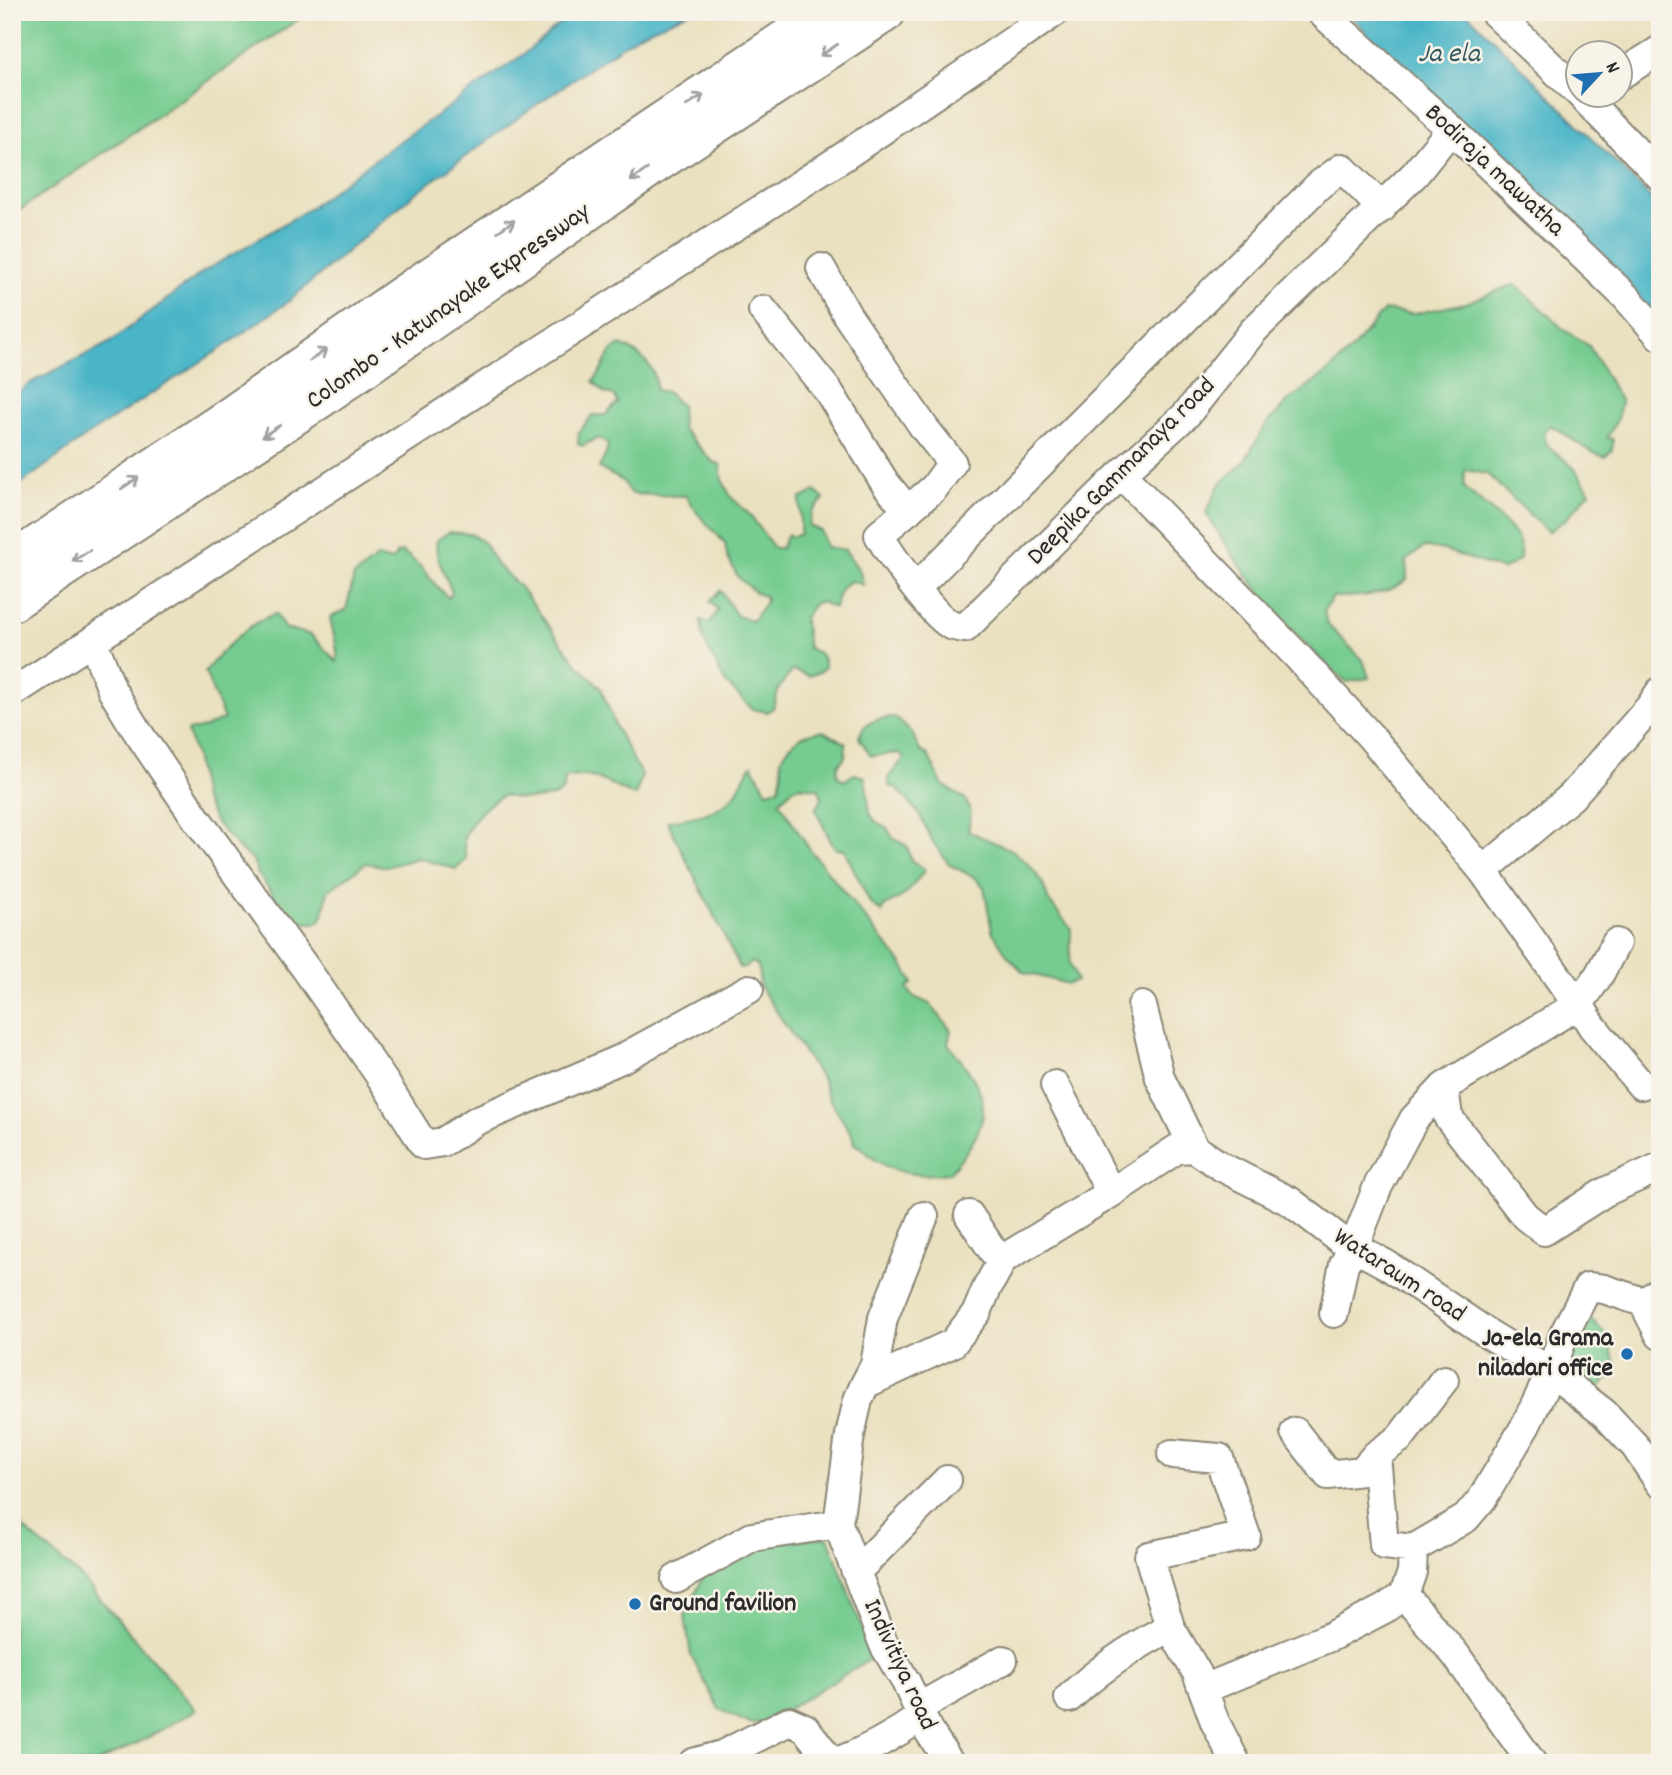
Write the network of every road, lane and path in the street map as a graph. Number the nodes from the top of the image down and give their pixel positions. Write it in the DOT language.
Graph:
graph roads {
  1 [pos="827,12"];
  2 [pos="886,12"];
  3 [pos="1055,12"];
  4 [pos="1321,12"];
  5 [pos="1505,17"];
  6 [pos="1660,50"];
  7 [pos="1634,66"];
  8 [pos="1564,76"];
  9 [pos="1595,108"];
  10 [pos="1451,129"];
  11 [pos="1660,176"];
  12 [pos="1382,208"];
  13 [pos="821,268"];
  14 [pos="763,310"];
  15 [pos="1660,336"];
  16 [pos="1121,474"];
  17 [pos="908,511"];
  18 [pos="12,562"];
  19 [pos="917,587"];
  20 [pos="12,601"];
  21 [pos="93,640"];
  22 [pos="1660,692"];
  23 [pos="12,693"];
  24 [pos="1483,870"];
  25 [pos="1616,943"];
  26 [pos="749,989"];
  27 [pos="1575,999"];
  28 [pos="1142,1006"];
  29 [pos="1055,1085"];
  30 [pos="1641,1085"];
  31 [pos="1444,1087"];
  32 [pos="1194,1148"];
  33 [pos="1660,1167"];
  34 [pos="1111,1193"];
  35 [pos="968,1215"];
  36 [pos="924,1216"];
  37 [pos="1354,1247"];
  38 [pos="1003,1259"];
  39 [pos="1651,1297"];
  40 [pos="1334,1313"];
  41 [pos="1660,1335"];
  42 [pos="1551,1372"];
  43 [pos="1444,1380"];
  44 [pos="865,1384"];
  45 [pos="1295,1432"];
  46 [pos="1172,1454"];
  47 [pos="1376,1455"];
  48 [pos="947,1480"];
  49 [pos="1660,1483"];
  50 [pos="838,1524"];
  51 [pos="1413,1549"];
  52 [pos="856,1571"];
  53 [pos="676,1579"];
  54 [pos="1404,1595"];
  55 [pos="1170,1627"];
  56 [pos="1003,1660"];
  57 [pos="1205,1689"];
  58 [pos="1069,1698"];
  59 [pos="920,1712"];
  60 [pos="693,1763"];
  61 [pos="950,1763"];
  62 [pos="1236,1763"];
  63 [pos="1532,1763"];
  18 -- 1 [label="highway, Colombo - Katunayake Expressway, one-way"];
  2 -- 20 [label="highway, Colombo - Katunayake Expressway, one-way"];
  3 -- 21 [label="street"];
  4 -- 10 [label="street, Bodiraja mawatha"];
  5 -- 8 [label="street"];
  6 -- 7 [label="street"];
  9 -- 11 [label="street"];
  10 -- 12 [label="street, Deepika Gammanaya road"];
  10 -- 15 [label="street, Bodiraja mawatha"];
  12 -- 16 [label="street, Deepika Gammanaya road"];
  12 -- 19 [label="street"];
  13 -- 17 [label="street, Deepika Gammanaya road"];
  14 -- 17 [label="street"];
  16 -- 19 [label="street, Deepika Gammanaya road"];
  16 -- 24 [label="street"];
  17 -- 19 [label="street, Deepika Gammanaya road"];
  21 -- 23 [label="street"];
  21 -- 26 [label="street"];
  22 -- 24 [label="street"];
  24 -- 27 [label="street"];
  25 -- 27 [label="street"];
  27 -- 30 [label="street"];
  27 -- 31 [label="street"];
  28 -- 32 [label="street"];
  29 -- 34 [label="street"];
  31 -- 33 [label="street"];
  31 -- 37 [label="street"];
  32 -- 34 [label="street"];
  32 -- 37 [label="street, Wataraum road"];
  34 -- 38 [label="street"];
  35 -- 38 [label="street"];
  36 -- 44 [label="street, Indivitiya road"];
  37 -- 40 [label="street"];
  37 -- 42 [label="street, Wataraum road"];
  38 -- 44 [label="street"];
  39 -- 41 [label="street"];
  39 -- 42 [label="street"];
  42 -- 49 [label="street, Wataraum road"];
  42 -- 51 [label="street"];
  43 -- 47 [label="street"];
  44 -- 50 [label="street, Indivitiya road"];
  45 -- 47 [label="street"];
  46 -- 55 [label="street"];
  47 -- 51 [label="street"];
  48 -- 52 [label="street"];
  50 -- 52 [label="street, Indivitiya road"];
  50 -- 53 [label="street"];
  51 -- 54 [label="street"];
  52 -- 59 [label="street, Indivitiya road"];
  54 -- 57 [label="street"];
  54 -- 63 [label="street"];
  55 -- 57 [label="street"];
  55 -- 58 [label="street"];
  56 -- 59 [label="street"];
  57 -- 62 [label="street"];
  59 -- 60 [label="street"];
  59 -- 61 [label="street, Indivitiya road"];
}
